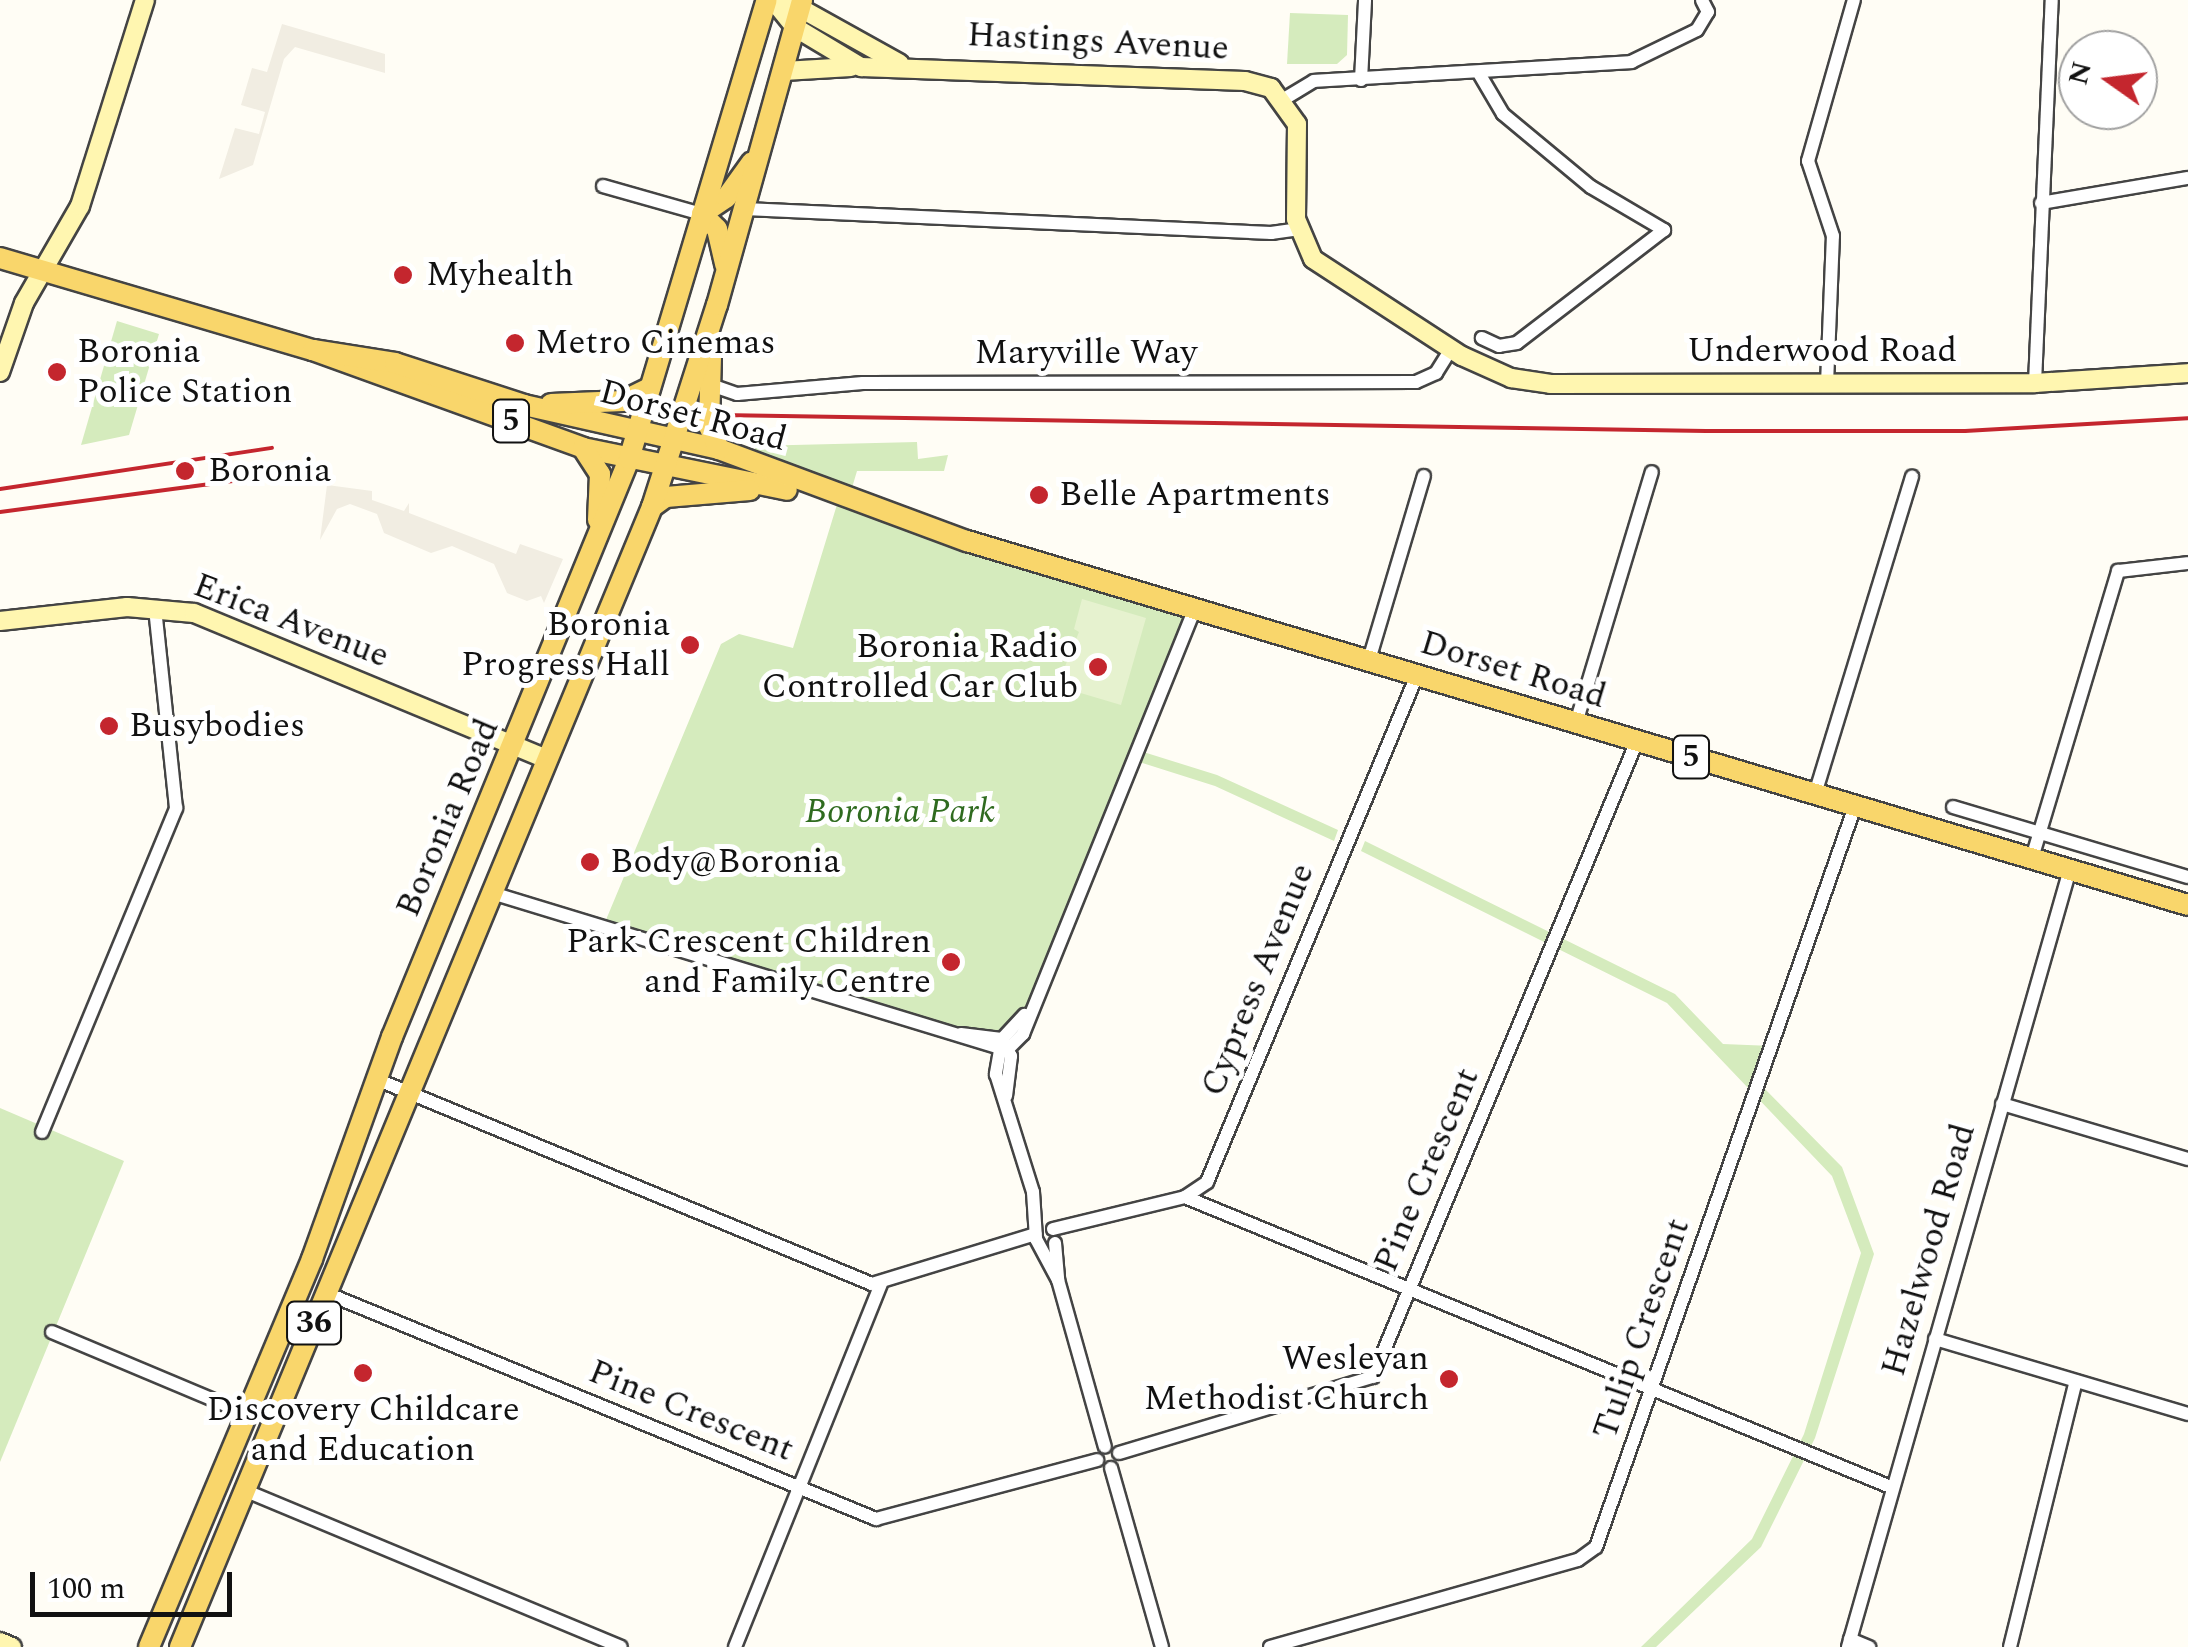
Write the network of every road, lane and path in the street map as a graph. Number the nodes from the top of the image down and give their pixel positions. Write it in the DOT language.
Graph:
graph roads {
  1 [pos="145,0"];
  2 [pos="770,0"];
  3 [pos="1365,0"];
  4 [pos="1702,0"];
  5 [pos="1854,0"];
  6 [pos="2052,0"];
  7 [pos="795,9"];
  8 [pos="904,66"];
  9 [pos="861,67"];
  10 [pos="784,71"];
  11 [pos="1480,74"];
  12 [pos="1361,80"];
  13 [pos="741,92"];
  14 [pos="1284,99"];
  15 [pos="776,101"];
  16 [pos="764,143"];
  17 [pos="2188,178"];
  18 [pos="604,186"];
  19 [pos="2041,203"];
  20 [pos="745,209"];
  21 [pos="702,214"];
  22 [pos="1298,229"];
  23 [pos="0,258"];
  24 [pos="43,271"];
  25 [pos="726,272"];
  26 [pos="717,305"];
  27 [pos="1482,338"];
  28 [pos="313,350"];
  29 [pos="1456,353"];
  30 [pos="0,372"];
  31 [pos="2188,372"];
  32 [pos="2035,383"];
  33 [pos="708,384"];
  34 [pos="1827,384"];
  35 [pos="650,388"];
  36 [pos="524,406"];
  37 [pos="638,431"];
  38 [pos="676,437"];
  39 [pos="583,448"];
  40 [pos="720,449"];
  41 [pos="629,458"];
  42 [pos="667,466"];
  43 [pos="1652,472"];
  44 [pos="1424,476"];
  45 [pos="1912,476"];
  46 [pos="786,490"];
  47 [pos="822,492"];
  48 [pos="652,507"];
  49 [pos="590,559"];
  50 [pos="2188,563"];
  51 [pos="156,607"];
  52 [pos="1195,609"];
  53 [pos="0,621"];
  54 [pos="1369,660"];
  55 [pos="1417,675"];
  56 [pos="1576,722"];
  57 [pos="1637,741"];
  58 [pos="515,745"];
  59 [pos="547,759"];
  60 [pos="1816,794"];
  61 [pos="1855,806"];
  62 [pos="1953,807"];
  63 [pos="2040,833"];
  64 [pos="2032,858"];
  65 [pos="2070,869"];
  66 [pos="2188,876"];
  67 [pos="492,893"];
  68 [pos="2188,905"];
  69 [pos="1002,1047"];
  70 [pos="376,1079"];
  71 [pos="408,1092"];
  72 [pos="2002,1104"];
  73 [pos="42,1132"];
  74 [pos="2188,1159"];
  75 [pos="1192,1194"];
  76 [pos="1046,1237"];
  77 [pos="881,1284"];
  78 [pos="1411,1287"];
  79 [pos="326,1293"];
  80 [pos="52,1332"];
  81 [pos="1936,1339"];
  82 [pos="2076,1381"];
  83 [pos="1653,1388"];
  84 [pos="247,1414"];
  85 [pos="2188,1414"];
  86 [pos="1101,1453"];
  87 [pos="1119,1453"];
  88 [pos="1111,1468"];
  89 [pos="800,1488"];
  90 [pos="1893,1488"];
  91 [pos="244,1490"];
  92 [pos="0,1642"];
  93 [pos="1849,1643"];
  94 [pos="12,1647"];
  95 [pos="149,1647"];
  96 [pos="180,1647"];
  97 [pos="621,1647"];
  98 [pos="735,1647"];
  99 [pos="1162,1647"];
  100 [pos="1270,1647"];
  101 [pos="1870,1647"];
  102 [pos="2010,1647"];
  1 -- 24 [label="main road"];
  2 -- 7 [label="main road"];
  2 -- 13 [label="main road, Boronia Road / 36"];
  3 -- 12 [label="street"];
  4 -- 11 [label="street"];
  5 -- 34 [label="street"];
  6 -- 19 [label="street"];
  7 -- 8 [label="main road, Hastings Avenue"];
  7 -- 9 [label="main road"];
  7 -- 10 [label="main road, Boronia Road / 36"];
  8 -- 9 [label="main road, Hastings Avenue"];
  8 -- 14 [label="main road, Hastings Avenue"];
  9 -- 10 [label="main road, Hastings Avenue"];
  10 -- 15 [label="main road, Boronia Road / 36"];
  11 -- 12 [label="street"];
  11 -- 27 [label="street"];
  12 -- 14 [label="street"];
  13 -- 15 [label="main road"];
  13 -- 21 [label="main road, Boronia Road / 36"];
  14 -- 22 [label="main road"];
  15 -- 16 [label="main road, Boronia Road / 36"];
  16 -- 20 [label="main road, Boronia Road / 36"];
  16 -- 21 [label="main road"];
  17 -- 19 [label="street"];
  18 -- 21 [label="street"];
  19 -- 32 [label="street"];
  20 -- 22 [label="street"];
  20 -- 25 [label="main road, Boronia Road / 36"];
  21 -- 25 [label="main road"];
  21 -- 35 [label="main road, Boronia Road / 36"];
  22 -- 29 [label="main road"];
  23 -- 24 [label="main road, Dorset Road / 5"];
  24 -- 28 [label="main road, Dorset Road / 5"];
  24 -- 30 [label="main road"];
  25 -- 26 [label="main road, Boronia Road / 36"];
  26 -- 33 [label="main road, Boronia Road"];
  26 -- 38 [label="main road, Boronia Road / 36"];
  28 -- 36 [label="main road, Dorset Road / 5"];
  28 -- 39 [label="main road, Dorset Road / 5"];
  29 -- 33 [label="street, Maryville Way"];
  29 -- 34 [label="main road, Underwood Road"];
  31 -- 32 [label="main road, Underwood Road"];
  32 -- 34 [label="main road, Underwood Road"];
  33 -- 40 [label="main road, Boronia Road"];
  35 -- 36 [label="main road"];
  35 -- 37 [label="main road, Boronia Road / 36"];
  36 -- 37 [label="main road, Dorset Road / 5"];
  37 -- 38 [label="main road, Dorset Road / 5"];
  37 -- 41 [label="main road, Boronia Road / 36"];
  38 -- 40 [label="main road, Dorset Road / 5"];
  38 -- 42 [label="main road, Boronia Road / 36"];
  39 -- 41 [label="main road, Dorset Road / 5"];
  39 -- 49 [label="main road"];
  40 -- 47 [label="main road, Dorset Road / 5"];
  41 -- 42 [label="main road, Dorset Road / 5"];
  41 -- 49 [label="main road, Boronia Road / 36"];
  42 -- 46 [label="main road, Dorset Road / 5"];
  42 -- 48 [label="main road, Boronia Road / 36"];
  43 -- 56 [label="street"];
  44 -- 54 [label="street"];
  45 -- 60 [label="street"];
  46 -- 47 [label="main road, Dorset Road / 5"];
  46 -- 48 [label="main road, Dorset Road"];
  47 -- 52 [label="main road, Dorset Road / 5"];
  48 -- 59 [label="main road, Boronia Road / 36"];
  49 -- 58 [label="main road, Boronia Road / 36"];
  50 -- 63 [label="street"];
  51 -- 53 [label="main road, Erica Avenue"];
  51 -- 58 [label="main road, Erica Avenue"];
  51 -- 73 [label="street"];
  52 -- 54 [label="main road, Dorset Road / 5"];
  52 -- 69 [label="street"];
  54 -- 55 [label="main road, Dorset Road / 5"];
  55 -- 56 [label="main road, Dorset Road / 5"];
  55 -- 75 [label="street, Cypress Avenue"];
  56 -- 57 [label="main road, Dorset Road / 5"];
  57 -- 60 [label="main road, Dorset Road / 5"];
  57 -- 78 [label="street, Pine Crescent"];
  58 -- 59 [label="main road, Erica Avenue"];
  58 -- 70 [label="main road, Boronia Road / 36"];
  59 -- 67 [label="main road, Boronia Road / 36"];
  60 -- 61 [label="main road, Dorset Road / 5"];
  61 -- 64 [label="main road, Dorset Road / 5"];
  61 -- 83 [label="street, Tulip Crescent"];
  62 -- 63 [label="street"];
  63 -- 64 [label="street"];
  63 -- 66 [label="street"];
  64 -- 65 [label="main road, Dorset Road / 5"];
  65 -- 68 [label="main road, Dorset Road / 5"];
  65 -- 72 [label="street, Hazelwood Road"];
  67 -- 69 [label="street"];
  67 -- 71 [label="main road, Boronia Road / 36"];
  69 -- 76 [label="street"];
  70 -- 71 [label="street"];
  70 -- 84 [label="main road, Boronia Road / 36"];
  71 -- 77 [label="street"];
  71 -- 79 [label="main road, Boronia Road / 36"];
  72 -- 74 [label="street"];
  72 -- 81 [label="street, Hazelwood Road"];
  75 -- 76 [label="street"];
  75 -- 78 [label="street"];
  76 -- 77 [label="street"];
  76 -- 86 [label="street"];
  77 -- 89 [label="street"];
  78 -- 83 [label="street"];
  78 -- 87 [label="street, Pine Crescent"];
  79 -- 89 [label="street, Pine Crescent"];
  79 -- 91 [label="main road, Boronia Road / 36"];
  80 -- 84 [label="street"];
  81 -- 82 [label="street"];
  81 -- 90 [label="street, Hazelwood Road"];
  82 -- 85 [label="street"];
  82 -- 102 [label="street"];
  83 -- 90 [label="street"];
  83 -- 100 [label="street, Tulip Crescent"];
  84 -- 95 [label="main road, Boronia Road / 36"];
  86 -- 87 [label="street"];
  86 -- 88 [label="street"];
  86 -- 89 [label="street, Pine Crescent"];
  87 -- 88 [label="street"];
  88 -- 99 [label="street"];
  89 -- 98 [label="street"];
  90 -- 93 [label="street, Hazelwood Road"];
  91 -- 96 [label="main road, Boronia Road / 36"];
  91 -- 97 [label="street"];
  92 -- 94 [label="main road"];
  93 -- 101 [label="street"];
}
